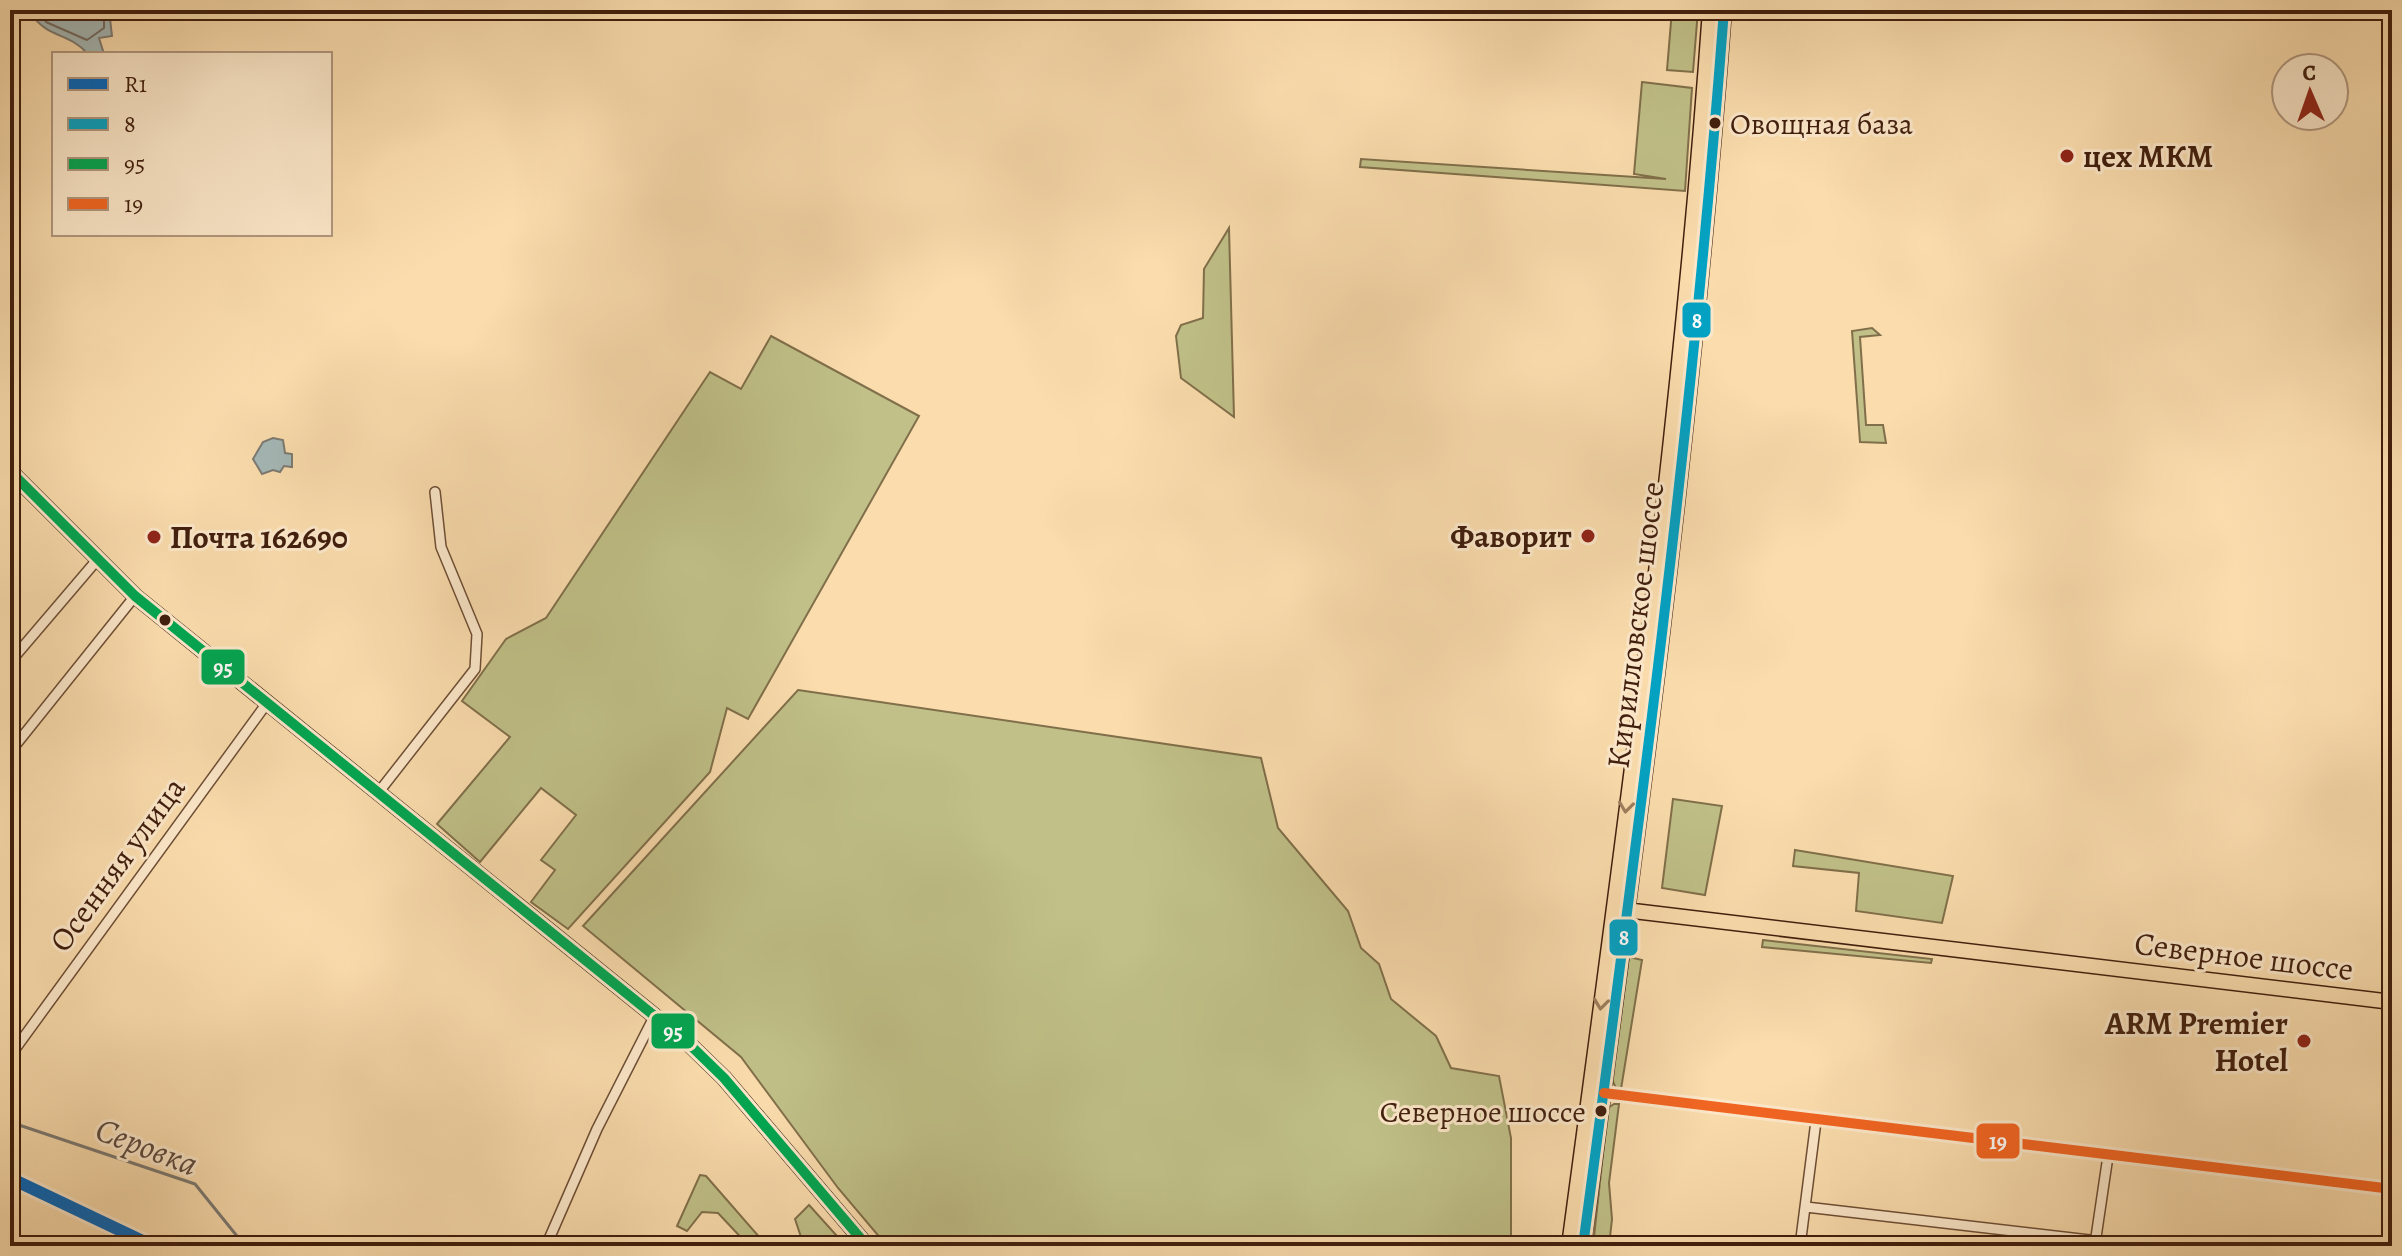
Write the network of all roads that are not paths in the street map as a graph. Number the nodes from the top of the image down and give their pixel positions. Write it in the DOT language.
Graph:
graph roads {
  1 [pos="1710,10"];
  2 [pos="1724,10"];
  3 [pos="10,471"];
  4 [pos="435,492"];
  5 [pos="97,560"];
  6 [pos="135,596"];
  7 [pos="10,662"];
  8 [pos="267,703"];
  9 [pos="10,752"];
  10 [pos="378,793"];
  11 [pos="1620,909"];
  12 [pos="2392,1002"];
  13 [pos="655,1015"];
  14 [pos="10,1056"];
  15 [pos="1604,1093"];
  16 [pos="1816,1121"];
  17 [pos="2108,1156"];
  18 [pos="2392,1189"];
  19 [pos="1806,1207"];
  20 [pos="2095,1243"];
  21 [pos="546,1246"];
  22 [pos="867,1246"];
  23 [pos="1569,1246"];
  24 [pos="1583,1246"];
  25 [pos="1800,1246"];
  26 [pos="2141,1246"];
  1 -- 11 [label="main road, Кирилловское шоссе, one-way"];
  2 -- 11 [label="main road, Кирилловское шоссе"];
  3 -- 5 [label="main road"];
  4 -- 10 [label="street"];
  5 -- 6 [label="main road"];
  5 -- 7 [label="street"];
  6 -- 8 [label="main road"];
  6 -- 9 [label="street"];
  8 -- 10 [label="main road"];
  8 -- 14 [label="street, Осенняя улица"];
  10 -- 13 [label="main road"];
  11 -- 12 [label="main road, Северное шоссе"];
  11 -- 15 [label="main road, Кирилловское шоссе"];
  11 -- 23 [label="main road, Кирилловское шоссе, one-way"];
  13 -- 21 [label="street"];
  13 -- 22 [label="main road"];
  15 -- 16 [label="street"];
  15 -- 24 [label="main road, Кирилловское шоссе"];
  16 -- 17 [label="street"];
  16 -- 19 [label="street"];
  17 -- 18 [label="street"];
  17 -- 20 [label="street"];
  19 -- 20 [label="street"];
  19 -- 25 [label="street"];
  20 -- 26 [label="street"];
}
